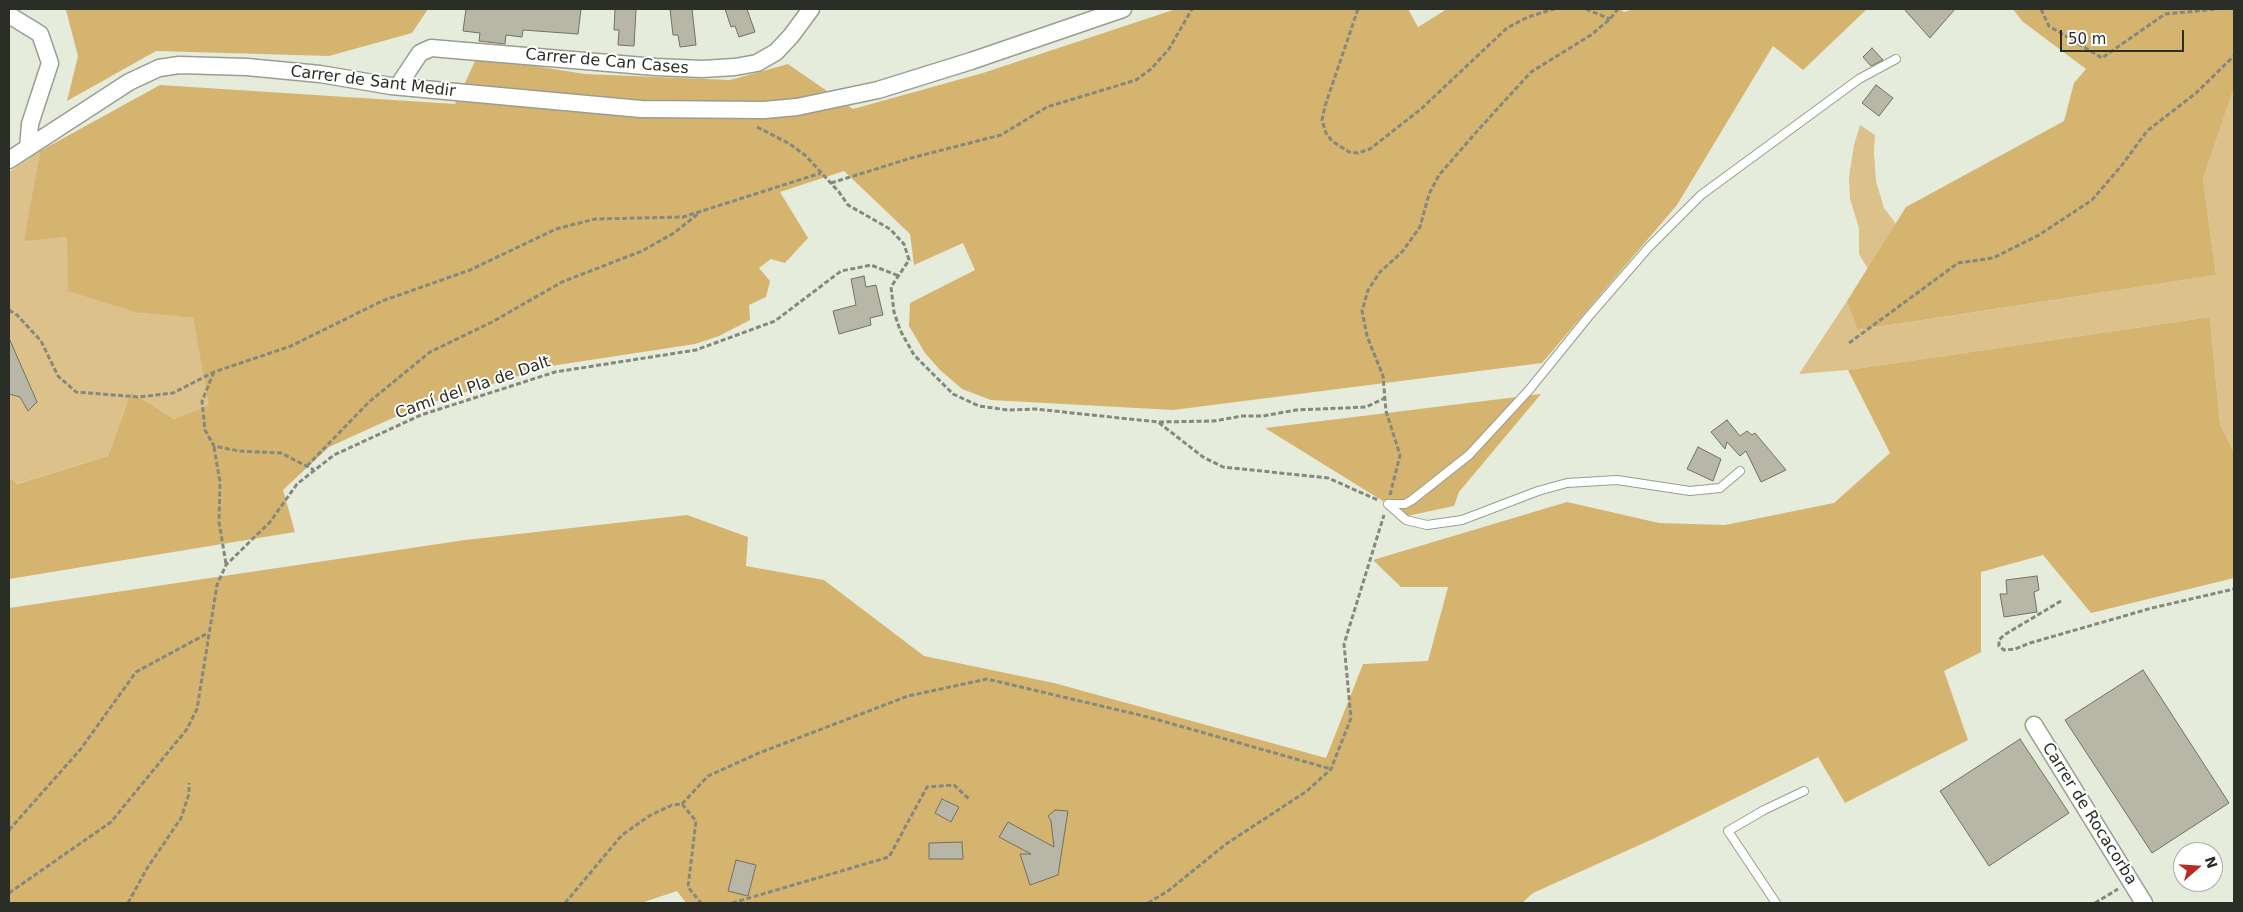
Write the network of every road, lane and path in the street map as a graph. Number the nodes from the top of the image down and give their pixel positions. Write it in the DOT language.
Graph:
graph roads {
  1 [pos="811,9"];
  2 [pos="1123,9"];
  3 [pos="1192,9"];
  4 [pos="1358,9"];
  5 [pos="1554,9"];
  6 [pos="1586,9"];
  7 [pos="1618,9"];
  8 [pos="2041,9"];
  9 [pos="2169,9"];
  10 [pos="2218,9"];
  11 [pos="2165,14"];
  12 [pos="9,15"];
  13 [pos="1610,19"];
  14 [pos="2234,56"];
  15 [pos="1896,59"];
  16 [pos="398,86"];
  17 [pos="751,124"];
  18 [pos="28,148"];
  19 [pos="9,160"];
  20 [pos="821,173"];
  21 [pos="831,183"];
  22 [pos="701,211"];
  23 [pos="899,276"];
  24 [pos="9,310"];
  25 [pos="1849,343"];
  26 [pos="214,372"];
  27 [pos="1385,398"];
  28 [pos="1158,422"];
  29 [pos="214,446"];
  30 [pos="307,466"];
  31 [pos="314,470"];
  32 [pos="1740,470"];
  33 [pos="1388,504"];
  34 [pos="226,565"];
  35 [pos="2234,589"];
  36 [pos="2060,601"];
  37 [pos="209,632"];
  38 [pos="2034,724"];
  39 [pos="1331,769"];
  40 [pos="189,783"];
  41 [pos="1804,791"];
  42 [pos="970,800"];
  43 [pos="682,804"];
  44 [pos="9,830"];
  45 [pos="2131,881"];
  46 [pos="9,892"];
  47 [pos="128,903"];
  48 [pos="565,903"];
  49 [pos="701,903"];
  50 [pos="732,903"];
  51 [pos="1148,903"];
  52 [pos="1776,903"];
  53 [pos="2095,903"];
  54 [pos="2144,903"];
  1 -- 16 [label="street, Carrer de Can Cases"];
  2 -- 16 [label="street, Carrer de Sant Medir"];
  3 -- 21 [label="path"];
  4 -- 5 [label="path"];
  6 -- 13 [label="path"];
  7 -- 13 [label="path"];
  8 -- 11 [label="path"];
  9 -- 11 [label="path"];
  10 -- 11 [label="path"];
  12 -- 18 [label="street"];
  13 -- 27 [label="path"];
  14 -- 25 [label="path"];
  15 -- 33 [label="lane"];
  16 -- 18 [label="street, Carrer de Sant Medir"];
  17 -- 20 [label="path"];
  18 -- 19 [label="street, Carrer de Sant Medir"];
  20 -- 21 [label="path"];
  20 -- 22 [label="path"];
  21 -- 23 [label="path"];
  22 -- 26 [label="path"];
  22 -- 30 [label="path"];
  23 -- 28 [label="path"];
  23 -- 31 [label="path, Camí del Pla de Dalt"];
  24 -- 26 [label="path"];
  26 -- 29 [label="path"];
  27 -- 28 [label="path"];
  27 -- 33 [label="path"];
  28 -- 33 [label="path"];
  29 -- 30 [label="path"];
  29 -- 34 [label="path"];
  30 -- 31 [label="path"];
  31 -- 34 [label="path, Camí del Pla de Dalt"];
  32 -- 33 [label="lane"];
  33 -- 39 [label="path"];
  34 -- 37 [label="path, Camí del Pla de Dalt"];
  35 -- 36 [label="path"];
  37 -- 44 [label="path"];
  37 -- 46 [label="path, Camí del Pla de Dalt"];
  38 -- 45 [label="street, Carrer de Rocacorba"];
  39 -- 43 [label="path"];
  39 -- 51 [label="path"];
  40 -- 47 [label="path"];
  41 -- 52 [label="lane"];
  42 -- 50 [label="path"];
  43 -- 48 [label="path"];
  43 -- 49 [label="path"];
  45 -- 53 [label="path"];
  45 -- 54 [label="street, Carrer de Rocacorba"];
}
